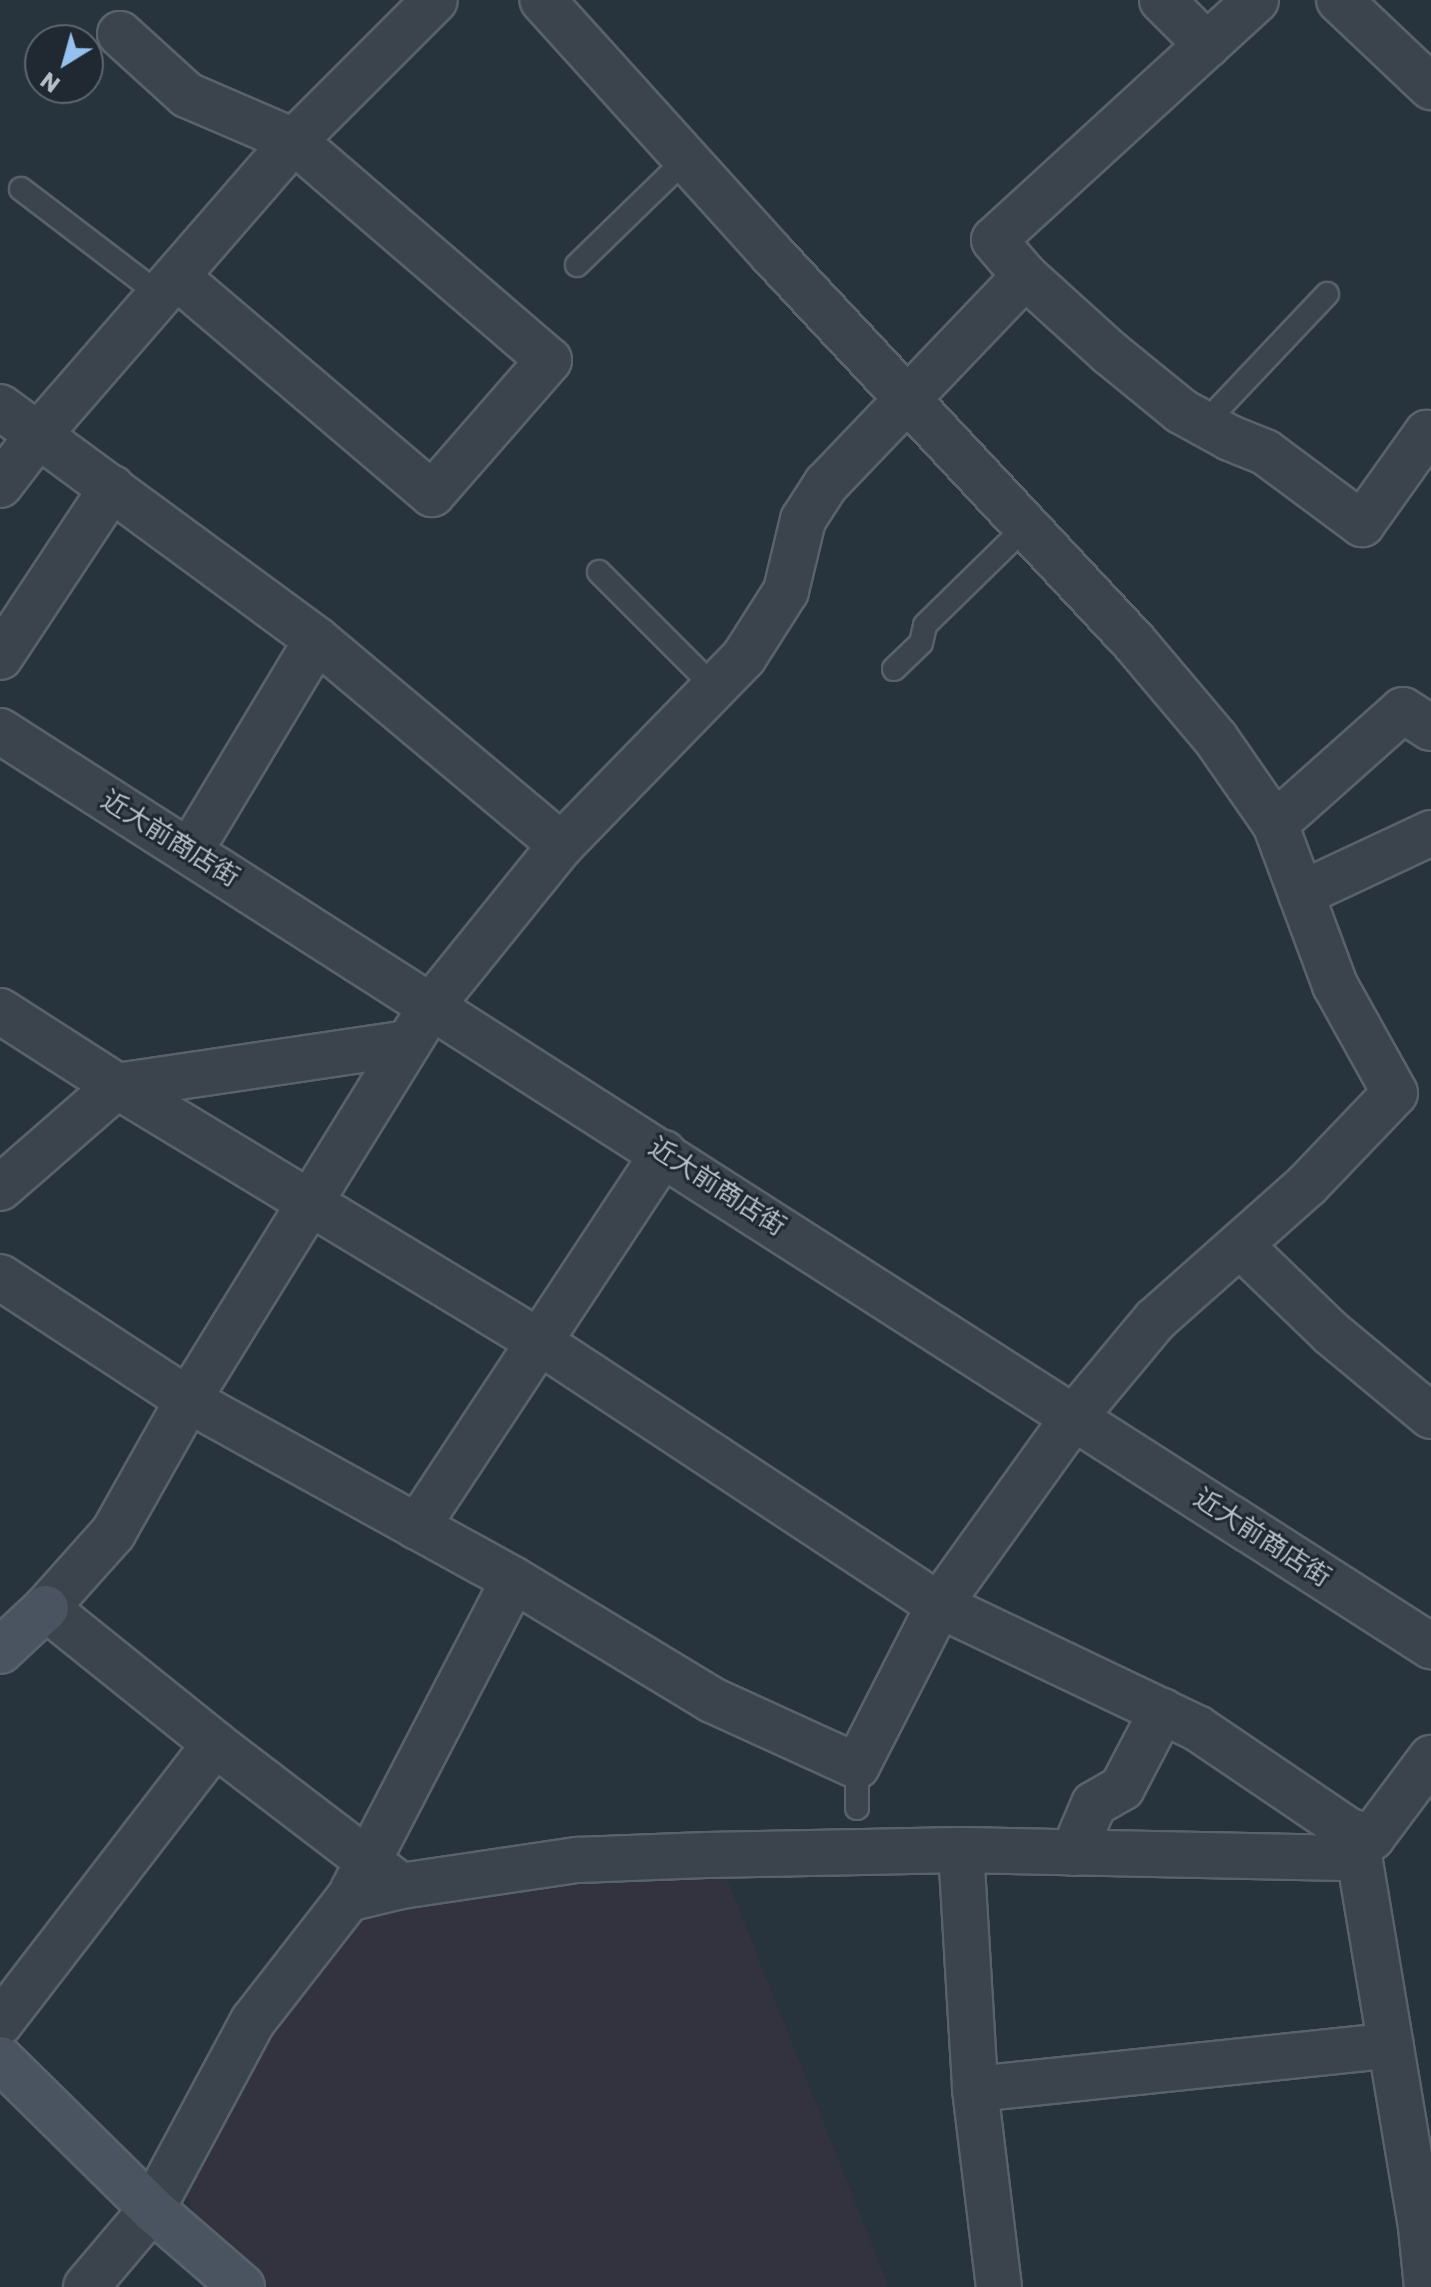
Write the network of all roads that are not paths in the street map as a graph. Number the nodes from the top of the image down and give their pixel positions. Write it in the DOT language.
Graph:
graph roads {
  1 [pos="435,0"];
  2 [pos="542,0"];
  3 [pos="1162,0"];
  4 [pos="1256,0"];
  5 [pos="1339,0"];
  6 [pos="120,34"];
  7 [pos="1207,45"];
  8 [pos="1431,87"];
  9 [pos="294,141"];
  10 [pos="685,160"];
  11 [pos="21,189"];
  12 [pos="577,265"];
  13 [pos="1025,276"];
  14 [pos="168,286"];
  15 [pos="1327,294"];
  16 [pos="906,398"];
  17 [pos="0,407"];
  18 [pos="1204,424"];
  19 [pos="39,434"];
  20 [pos="1431,436"];
  21 [pos="0,485"];
  22 [pos="112,488"];
  23 [pos="1025,527"];
  24 [pos="599,572"];
  25 [pos="317,640"];
  26 [pos="0,657"];
  27 [pos="894,669"];
  28 [pos="715,688"];
  29 [pos="1431,728"];
  30 [pos="0,731"];
  31 [pos="1275,824"];
  32 [pos="1431,833"];
  33 [pos="561,845"];
  34 [pos="190,851"];
  35 [pos="1301,894"];
  36 [pos="432,1005"];
  37 [pos="0,1011"];
  38 [pos="408,1043"];
  39 [pos="117,1086"];
  40 [pos="664,1153"];
  41 [pos="0,1188"];
  42 [pos="310,1201"];
  43 [pos="1240,1245"];
  44 [pos="0,1277"];
  45 [pos="538,1341"];
  46 [pos="188,1400"];
  47 [pos="1075,1416"];
  48 [pos="1431,1416"];
  49 [pos="417,1527"];
  50 [pos="514,1580"];
  51 [pos="939,1605"];
  52 [pos="46,1608"];
  53 [pos="1431,1646"];
  54 [pos="0,1651"];
  55 [pos="1162,1711"];
  56 [pos="215,1744"];
  57 [pos="1431,1758"];
  58 [pos="1365,1843"];
  59 [pos="961,1850"];
  60 [pos="1073,1853"];
  61 [pos="373,1883"];
  62 [pos="0,2023"];
  63 [pos="1391,2045"];
  64 [pos="0,2059"];
  65 [pos="975,2089"];
  66 [pos="152,2209"];
  67 [pos="86,2287"];
  68 [pos="242,2287"];
  69 [pos="999,2287"];
  70 [pos="1427,2287"];
  1 -- 9 [label="street"];
  2 -- 10 [label="street"];
  3 -- 7 [label="street"];
  4 -- 7 [label="street"];
  5 -- 8 [label="street"];
  6 -- 9 [label="street"];
  7 -- 13 [label="street"];
  9 -- 14 [label="street"];
  9 -- 14 [label="street"];
  10 -- 12 [label="lane"];
  10 -- 16 [label="street"];
  11 -- 14 [label="lane"];
  13 -- 16 [label="street"];
  13 -- 18 [label="street"];
  14 -- 19 [label="street"];
  15 -- 18 [label="lane"];
  16 -- 23 [label="street"];
  16 -- 28 [label="street"];
  17 -- 19 [label="street"];
  18 -- 20 [label="street"];
  19 -- 21 [label="street"];
  19 -- 22 [label="street"];
  22 -- 25 [label="street"];
  22 -- 26 [label="street"];
  23 -- 27 [label="lane"];
  23 -- 31 [label="street"];
  24 -- 28 [label="lane"];
  25 -- 33 [label="street"];
  25 -- 34 [label="street"];
  28 -- 33 [label="street"];
  29 -- 31 [label="street"];
  30 -- 34 [label="street, 近大前商店街"];
  31 -- 35 [label="street"];
  32 -- 35 [label="street"];
  33 -- 36 [label="street"];
  34 -- 36 [label="street, 近大前商店街"];
  35 -- 43 [label="street"];
  36 -- 38 [label="street"];
  36 -- 40 [label="street, 近大前商店街"];
  37 -- 39 [label="street"];
  38 -- 39 [label="street"];
  38 -- 42 [label="street"];
  39 -- 41 [label="street"];
  39 -- 42 [label="street"];
  40 -- 45 [label="street"];
  40 -- 47 [label="street, 近大前商店街"];
  42 -- 45 [label="street"];
  42 -- 46 [label="street"];
  43 -- 47 [label="street"];
  43 -- 48 [label="street"];
  44 -- 46 [label="street"];
  45 -- 49 [label="street"];
  45 -- 51 [label="street"];
  46 -- 49 [label="street"];
  46 -- 52 [label="street"];
  47 -- 51 [label="street"];
  47 -- 53 [label="street, 近大前商店街"];
  49 -- 50 [label="street"];
  50 -- 51 [label="street"];
  50 -- 61 [label="street"];
  51 -- 55 [label="street"];
  52 -- 54 [label="street"];
  52 -- 56 [label="street"];
  55 -- 58 [label="street"];
  55 -- 60 [label="street"];
  56 -- 61 [label="street"];
  56 -- 62 [label="street"];
  57 -- 58 [label="street"];
  58 -- 60 [label="street"];
  58 -- 63 [label="street"];
  59 -- 60 [label="street"];
  59 -- 61 [label="street"];
  59 -- 65 [label="street"];
  61 -- 66 [label="street"];
  63 -- 65 [label="street"];
  63 -- 70 [label="street"];
  64 -- 66 [label="street"];
  65 -- 69 [label="street"];
  66 -- 67 [label="street"];
  66 -- 68 [label="street"];
}
